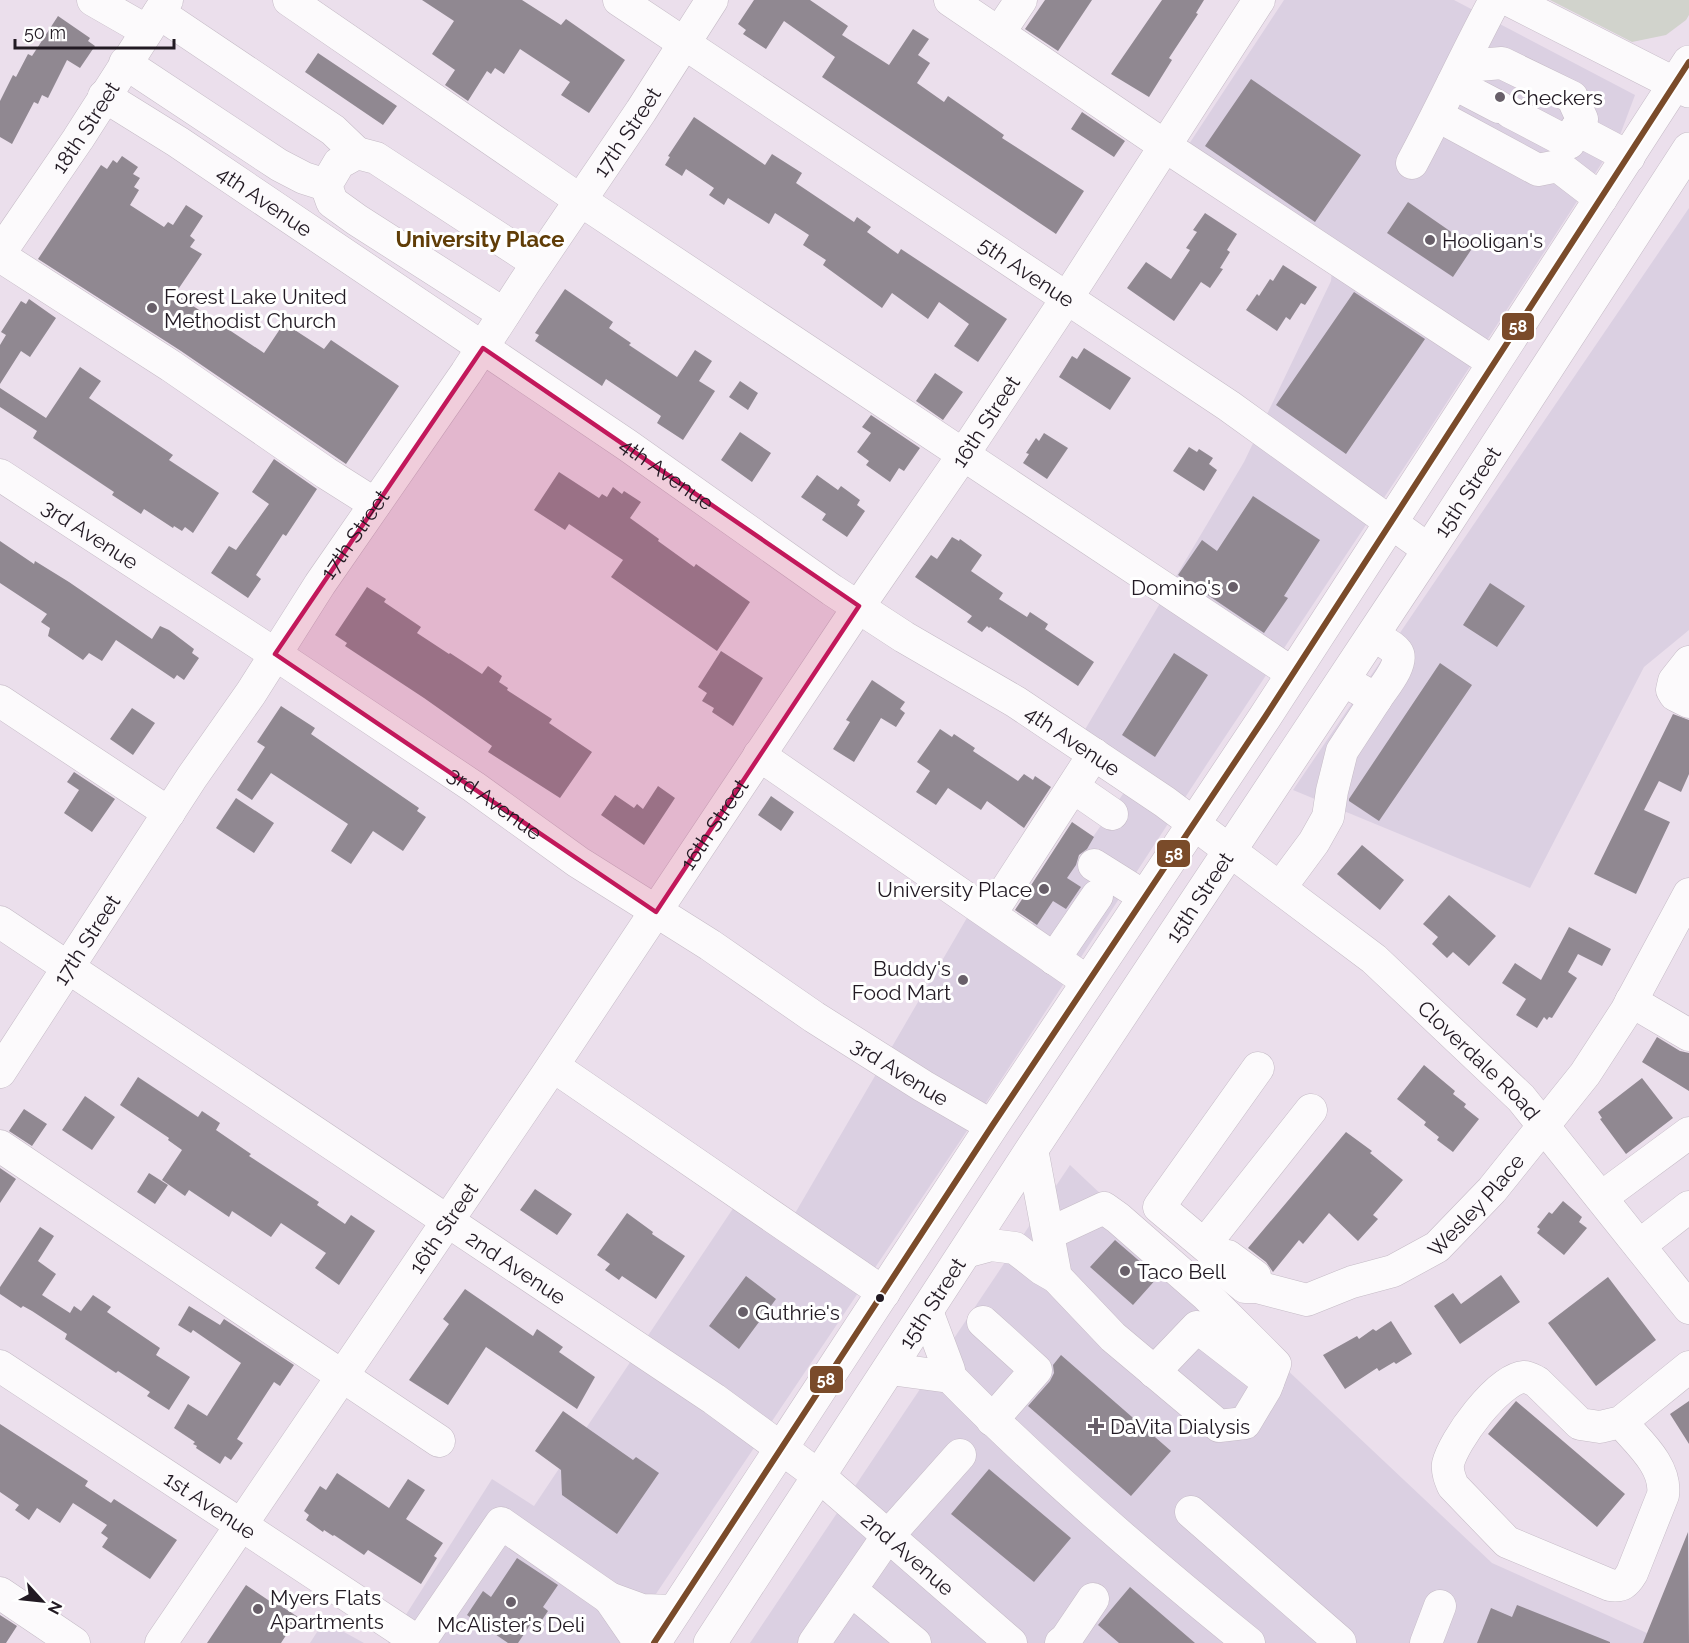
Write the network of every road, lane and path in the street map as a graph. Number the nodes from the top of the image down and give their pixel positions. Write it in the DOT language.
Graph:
graph roads {
  1 [pos="93,0"];
  2 [pos="289,0"];
  3 [pos="619,0"];
  4 [pos="712,0"];
  5 [pos="950,0"];
  6 [pos="1021,0"];
  7 [pos="1259,0"];
  8 [pos="1495,0"];
  9 [pos="1510,0"];
  10 [pos="158,15"];
  11 [pos="999,33"];
  12 [pos="684,44"];
  13 [pos="125,63"];
  14 [pos="1465,69"];
  15 [pos="1685,79"];
  16 [pos="104,96"];
  17 [pos="1438,116"];
  18 [pos="1571,139"];
  19 [pos="1165,146"];
  20 [pos="1689,149"];
  21 [pos="357,153"];
  22 [pos="1629,157"];
  23 [pos="1412,163"];
  24 [pos="326,185"];
  25 [pos="1601,199"];
  26 [pos="580,200"];
  27 [pos="0,255"];
  28 [pos="537,263"];
  29 [pos="1067,298"];
  30 [pos="504,314"];
  31 [pos="483,348"];
  32 [pos="1494,363"];
  33 [pos="963,455"];
  34 [pos="0,475"];
  35 [pos="375,504"];
  36 [pos="1390,522"];
  37 [pos="1430,550"];
  38 [pos="859,606"];
  39 [pos="1373,636"];
  40 [pos="275,654"];
  41 [pos="1689,662"];
  42 [pos="1292,673"];
  43 [pos="1344,679"];
  44 [pos="1376,699"];
  45 [pos="0,701"];
  46 [pos="1689,702"];
  47 [pos="1094,754"];
  48 [pos="759,755"];
  49 [pos="1073,787"];
  50 [pos="169,813"];
  51 [pos="1112,814"];
  52 [pos="1195,823"];
  53 [pos="1231,850"];
  54 [pos="1094,865"];
  55 [pos="1280,888"];
  56 [pos="1689,894"];
  57 [pos="1145,897"];
  58 [pos="997,904"];
  59 [pos="656,912"];
  60 [pos="0,922"];
  61 [pos="1115,943"];
  62 [pos="1054,959"];
  63 [pos="68,967"];
  64 [pos="1088,982"];
  65 [pos="1635,995"];
  66 [pos="1689,1017"];
  67 [pos="1689,1035"];
  68 [pos="553,1066"];
  69 [pos="1258,1068"];
  70 [pos="0,1072"];
  71 [pos="1311,1110"];
  72 [pos="1544,1124"];
  73 [pos="992,1126"];
  74 [pos="1689,1133"];
  75 [pos="0,1146"];
  76 [pos="1032,1149"];
  77 [pos="1602,1197"];
  78 [pos="1689,1207"];
  79 [pos="447,1222"];
  80 [pos="1048,1234"];
  81 [pos="1640,1245"];
  82 [pos="1210,1249"];
  83 [pos="965,1252"];
  84 [pos="1056,1277"];
  85 [pos="884,1293"];
  86 [pos="1689,1308"];
  87 [pos="927,1311"];
  88 [pos="983,1322"];
  89 [pos="0,1366"];
  90 [pos="1689,1367"];
  91 [pos="890,1369"];
  92 [pos="1154,1372"];
  93 [pos="342,1375"];
  94 [pos="950,1377"];
  95 [pos="1268,1382"];
  96 [pos="992,1420"];
  97 [pos="1621,1422"];
  98 [pos="440,1441"];
  99 [pos="782,1449"];
  100 [pos="960,1455"];
  101 [pos="819,1476"];
  102 [pos="1191,1512"];
  103 [pos="239,1525"];
  104 [pos="887,1537"];
  105 [pos="851,1590"];
  106 [pos="0,1593"];
  107 [pos="609,1598"];
  108 [pos="1093,1599"];
  109 [pos="1440,1606"];
  110 [pos="675,1611"];
  111 [pos="1066,1642"];
  112 [pos="74,1643"];
  113 [pos="161,1643"];
  114 [pos="419,1643"];
  115 [pos="640,1643"];
  116 [pos="654,1643"];
  117 [pos="710,1643"];
  118 [pos="814,1643"];
  119 [pos="915,1643"];
  120 [pos="1011,1643"];
  121 [pos="1249,1643"];
  122 [pos="1339,1643"];
  123 [pos="1426,1643"];
  1 -- 10 [label="street"];
  2 -- 26 [label="street"];
  3 -- 12 [label="street, 5th Avenue"];
  4 -- 12 [label="street, 17th Street"];
  5 -- 11 [label="street"];
  6 -- 11 [label="street"];
  7 -- 19 [label="street, 16th Street"];
  8 -- 14 [label="street"];
  9 -- 15 [label="main road"];
  10 -- 13 [label="street, 18th Street"];
  10 -- 21 [label="street"];
  11 -- 19 [label="street"];
  12 -- 26 [label="street, 17th Street"];
  12 -- 29 [label="street, 5th Avenue"];
  13 -- 16 [label="street, 18th Street"];
  13 -- 24 [label="street"];
  14 -- 17 [label="street"];
  14 -- 18 [label="street"];
  14 -- 18 [label="street"];
  15 -- 22 [label="main road"];
  16 -- 27 [label="street, 18th Street"];
  16 -- 31 [label="street, 4th Avenue"];
  17 -- 18 [label="street"];
  17 -- 23 [label="street"];
  18 -- 22 [label="street"];
  18 -- 25 [label="street"];
  19 -- 29 [label="street, 16th Street"];
  19 -- 32 [label="street"];
  20 -- 37 [label="main road, 15th Street"];
  21 -- 24 [label="street"];
  21 -- 28 [label="street"];
  22 -- 25 [label="main road"];
  24 -- 30 [label="street"];
  25 -- 32 [label="main road"];
  26 -- 28 [label="street, 17th Street"];
  26 -- 33 [label="street"];
  27 -- 35 [label="street"];
  28 -- 30 [label="street, 17th Street"];
  29 -- 33 [label="street, 16th Street"];
  29 -- 36 [label="street, 5th Avenue"];
  30 -- 31 [label="street, 17th Street"];
  31 -- 35 [label="street, 17th Street"];
  31 -- 38 [label="street, 4th Avenue"];
  32 -- 36 [label="main road"];
  33 -- 38 [label="street, 16th Street"];
  33 -- 42 [label="street"];
  34 -- 40 [label="street, 3rd Avenue"];
  35 -- 40 [label="street, 17th Street"];
  36 -- 37 [label="street, 5th Avenue"];
  36 -- 42 [label="main road"];
  37 -- 39 [label="main road, 15th Street"];
  38 -- 47 [label="street, 4th Avenue"];
  38 -- 48 [label="street, 16th Street"];
  39 -- 43 [label="main road, 15th Street"];
  39 -- 44 [label="street"];
  40 -- 50 [label="street, 17th Street"];
  40 -- 59 [label="street, 3rd Avenue"];
  41 -- 46 [label="street"];
  42 -- 52 [label="main road"];
  43 -- 44 [label="street"];
  43 -- 53 [label="main road, 15th Street"];
  44 -- 55 [label="street"];
  45 -- 50 [label="street"];
  47 -- 49 [label="street"];
  47 -- 52 [label="street, 4th Avenue"];
  48 -- 59 [label="street, 16th Street"];
  48 -- 62 [label="street"];
  49 -- 51 [label="street"];
  49 -- 58 [label="street"];
  50 -- 63 [label="street, 17th Street"];
  52 -- 53 [label="street, 4th Avenue"];
  52 -- 57 [label="main road"];
  53 -- 55 [label="street, Cloverdale Road"];
  53 -- 76 [label="main road, 15th Street"];
  54 -- 57 [label="street"];
  55 -- 72 [label="street, Cloverdale Road"];
  56 -- 65 [label="street, Wesley Place"];
  57 -- 61 [label="main road"];
  59 -- 68 [label="street, 16th Street"];
  59 -- 73 [label="street, 3rd Avenue"];
  60 -- 63 [label="street, 2nd Avenue"];
  61 -- 62 [label="street"];
  61 -- 64 [label="main road"];
  62 -- 64 [label="street"];
  63 -- 70 [label="street, 17th Street"];
  63 -- 79 [label="street, 2nd Avenue"];
  64 -- 73 [label="main road"];
  65 -- 66 [label="street"];
  65 -- 67 [label="street"];
  65 -- 72 [label="street, Wesley Place"];
  68 -- 79 [label="street, 16th Street"];
  68 -- 85 [label="street"];
  69 -- 82 [label="street"];
  71 -- 82 [label="street"];
  72 -- 77 [label="street, Cloverdale Road"];
  72 -- 82 [label="street, Wesley Place"];
  73 -- 85 [label="main road"];
  74 -- 77 [label="street"];
  75 -- 93 [label="street"];
  76 -- 80 [label="street"];
  76 -- 83 [label="main road, 15th Street"];
  77 -- 81 [label="street, Cloverdale Road"];
  78 -- 81 [label="street"];
  79 -- 93 [label="street, 16th Street"];
  79 -- 99 [label="street, 2nd Avenue"];
  80 -- 84 [label="street"];
  80 -- 95 [label="street"];
  81 -- 86 [label="street, Cloverdale Road"];
  83 -- 84 [label="street"];
  83 -- 87 [label="main road, 15th Street"];
  84 -- 92 [label="street"];
  85 -- 99 [label="main road"];
  87 -- 91 [label="main road, 15th Street"];
  87 -- 94 [label="street"];
  88 -- 96 [label="street"];
  89 -- 103 [label="street, 1st Avenue"];
  90 -- 97 [label="street"];
  91 -- 94 [label="street"];
  91 -- 101 [label="main road, 15th Street"];
  92 -- 95 [label="street"];
  92 -- 95 [label="street"];
  93 -- 98 [label="street"];
  93 -- 103 [label="street, 16th Street"];
  94 -- 96 [label="street"];
  96 -- 121 [label="street"];
  97 -- 97 [label="street"];
  99 -- 101 [label="street, 2nd Avenue"];
  99 -- 110 [label="main road"];
  100 -- 104 [label="street"];
  101 -- 104 [label="street, 2nd Avenue"];
  101 -- 117 [label="main road, 15th Street"];
  102 -- 122 [label="street"];
  103 -- 113 [label="street, 16th Street"];
  103 -- 114 [label="street, 1st Avenue"];
  104 -- 105 [label="street"];
  104 -- 120 [label="street, 2nd Avenue"];
  105 -- 118 [label="street"];
  105 -- 119 [label="street"];
  106 -- 112 [label="street"];
  107 -- 110 [label="street"];
  107 -- 114 [label="street"];
  107 -- 115 [label="street"];
  108 -- 111 [label="street"];
  109 -- 123 [label="street"];
  110 -- 116 [label="main road"];
}
